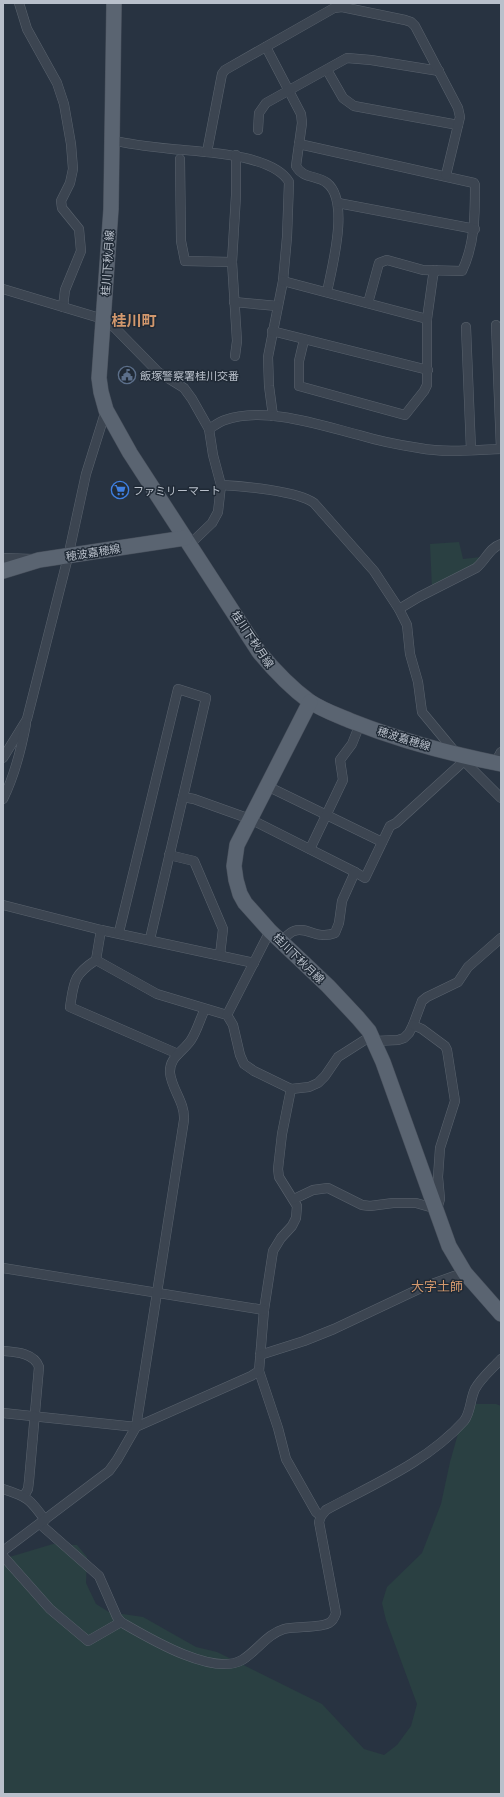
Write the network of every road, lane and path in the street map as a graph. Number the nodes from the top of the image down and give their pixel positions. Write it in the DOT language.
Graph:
graph roads {
  1 [pos="19,3"];
  2 [pos="114,3"];
  3 [pos="266,47"];
  4 [pos="327,70"];
  5 [pos="439,71"];
  6 [pos="290,91"];
  7 [pos="458,125"];
  8 [pos="258,130"];
  9 [pos="112,140"];
  10 [pos="299,144"];
  11 [pos="206,152"];
  12 [pos="236,155"];
  13 [pos="180,159"];
  14 [pos="446,175"];
  15 [pos="338,203"];
  16 [pos="475,229"];
  17 [pos="232,262"];
  18 [pos="435,270"];
  19 [pos="283,281"];
  20 [pos="3,289"];
  21 [pos="327,292"];
  22 [pos="234,302"];
  23 [pos="368,303"];
  24 [pos="277,306"];
  25 [pos="63,307"];
  26 [pos="103,319"];
  27 [pos="426,319"];
  28 [pos="496,326"];
  29 [pos="466,328"];
  30 [pos="272,331"];
  31 [pos="304,340"];
  32 [pos="235,356"];
  33 [pos="428,370"];
  34 [pos="106,410"];
  35 [pos="274,416"];
  36 [pos="209,429"];
  37 [pos="501,449"];
  38 [pos="471,450"];
  39 [pos="221,485"];
  40 [pos="187,541"];
  41 [pos="501,544"];
  42 [pos="68,557"];
  43 [pos="3,558"];
  44 [pos="39,560"];
  45 [pos="3,571"];
  46 [pos="399,609"];
  47 [pos="310,702"];
  48 [pos="27,719"];
  49 [pos="360,724"];
  50 [pos="460,757"];
  51 [pos="3,758"];
  52 [pos="499,759"];
  53 [pos="267,786"];
  54 [pos="183,797"];
  55 [pos="501,798"];
  56 [pos="3,799"];
  57 [pos="327,815"];
  58 [pos="250,819"];
  59 [pos="382,842"];
  60 [pos="310,849"];
  61 [pos="169,856"];
  62 [pos="355,872"];
  63 [pos="3,905"];
  64 [pos="101,930"];
  65 [pos="119,932"];
  66 [pos="276,936"];
  67 [pos="501,938"];
  68 [pos="150,939"];
  69 [pos="220,955"];
  70 [pos="96,960"];
  71 [pos="254,963"];
  72 [pos="205,1009"];
  73 [pos="227,1015"];
  74 [pos="413,1025"];
  75 [pos="372,1038"];
  76 [pos="178,1054"];
  77 [pos="292,1089"];
  78 [pos="294,1199"];
  79 [pos="437,1209"];
  80 [pos="3,1268"];
  81 [pos="462,1270"];
  82 [pos="156,1292"];
  83 [pos="264,1310"];
  84 [pos="501,1314"];
  85 [pos="3,1351"];
  86 [pos="260,1355"];
  87 [pos="501,1359"];
  88 [pos="258,1371"];
  89 [pos="3,1413"];
  90 [pos="34,1416"];
  91 [pos="136,1427"];
  92 [pos="3,1489"];
  93 [pos="24,1496"];
  94 [pos="321,1516"];
  95 [pos="42,1522"];
  96 [pos="3,1551"];
  97 [pos="3,1556"];
  98 [pos="121,1622"];
  1 -- 25 [label="street"];
  2 -- 9 [label="main road, 桂川下秋月線"];
  3 -- 5 [label="street"];
  3 -- 6 [label="street"];
  3 -- 11 [label="street"];
  4 -- 5 [label="street"];
  4 -- 6 [label="street"];
  4 -- 7 [label="street"];
  5 -- 7 [label="street"];
  6 -- 8 [label="street"];
  6 -- 10 [label="street"];
  7 -- 14 [label="street"];
  9 -- 11 [label="street"];
  9 -- 26 [label="main road, 桂川下秋月線"];
  10 -- 14 [label="street"];
  10 -- 15 [label="street"];
  11 -- 12 [label="street"];
  12 -- 17 [label="street"];
  12 -- 19 [label="street"];
  13 -- 17 [label="street"];
  14 -- 16 [label="street"];
  15 -- 16 [label="street"];
  15 -- 21 [label="street"];
  16 -- 18 [label="street"];
  17 -- 22 [label="street"];
  18 -- 23 [label="street"];
  18 -- 27 [label="street"];
  19 -- 21 [label="street"];
  19 -- 24 [label="street"];
  20 -- 25 [label="street"];
  21 -- 23 [label="street"];
  22 -- 24 [label="street"];
  22 -- 32 [label="street"];
  23 -- 27 [label="street"];
  24 -- 30 [label="street"];
  25 -- 26 [label="street"];
  26 -- 34 [label="main road, 桂川下秋月線"];
  26 -- 36 [label="street"];
  27 -- 33 [label="street"];
  28 -- 37 [label="street"];
  29 -- 38 [label="street"];
  30 -- 31 [label="street"];
  30 -- 35 [label="street"];
  31 -- 33 [label="street"];
  31 -- 33 [label="street"];
  34 -- 40 [label="main road, 桂川下秋月線"];
  34 -- 42 [label="street"];
  35 -- 36 [label="street"];
  35 -- 38 [label="street"];
  36 -- 39 [label="street"];
  37 -- 38 [label="street"];
  39 -- 40 [label="street"];
  39 -- 46 [label="street"];
  40 -- 42 [label="main road, 穂波嘉穂線"];
  40 -- 47 [label="main road, 桂川下秋月線"];
  41 -- 46 [label="street"];
  42 -- 44 [label="main road, 穂波嘉穂線"];
  42 -- 48 [label="street"];
  43 -- 44 [label="street"];
  44 -- 45 [label="main road, 穂波嘉穂線"];
  46 -- 50 [label="street"];
  47 -- 49 [label="main road, 穂波嘉穂線"];
  47 -- 53 [label="main road, 桂川下秋月線"];
  48 -- 51 [label="street"];
  48 -- 56 [label="street"];
  49 -- 50 [label="main road, 穂波嘉穂線"];
  49 -- 57 [label="street"];
  50 -- 52 [label="main road, 穂波嘉穂線"];
  50 -- 55 [label="street"];
  50 -- 59 [label="street"];
  53 -- 57 [label="street"];
  53 -- 58 [label="main road, 桂川下秋月線"];
  54 -- 58 [label="street"];
  54 -- 61 [label="street"];
  54 -- 65 [label="street"];
  57 -- 59 [label="street"];
  57 -- 60 [label="street"];
  58 -- 60 [label="street"];
  58 -- 66 [label="main road, 桂川下秋月線"];
  59 -- 62 [label="street"];
  60 -- 62 [label="street"];
  61 -- 68 [label="street"];
  61 -- 69 [label="street"];
  62 -- 66 [label="street"];
  63 -- 64 [label="street"];
  64 -- 65 [label="street"];
  64 -- 70 [label="street"];
  65 -- 68 [label="street"];
  66 -- 71 [label="street"];
  66 -- 75 [label="main road, 桂川下秋月線"];
  67 -- 74 [label="street"];
  68 -- 69 [label="street"];
  69 -- 71 [label="street"];
  70 -- 72 [label="street"];
  70 -- 76 [label="street"];
  71 -- 73 [label="street"];
  72 -- 73 [label="street"];
  72 -- 76 [label="street"];
  73 -- 77 [label="street"];
  74 -- 75 [label="street"];
  74 -- 79 [label="street"];
  75 -- 77 [label="street"];
  75 -- 79 [label="main road, 桂川下秋月線"];
  76 -- 82 [label="street"];
  77 -- 78 [label="street"];
  78 -- 79 [label="street"];
  78 -- 83 [label="street"];
  79 -- 81 [label="main road, 桂川下秋月線"];
  80 -- 82 [label="street"];
  81 -- 84 [label="main road, 桂川下秋月線"];
  81 -- 86 [label="street"];
  82 -- 83 [label="street"];
  82 -- 91 [label="street"];
  83 -- 86 [label="street"];
  85 -- 90 [label="street"];
  86 -- 88 [label="street"];
  87 -- 94 [label="street"];
  88 -- 91 [label="street"];
  88 -- 94 [label="street"];
  89 -- 90 [label="street"];
  90 -- 91 [label="street"];
  90 -- 93 [label="street"];
  91 -- 95 [label="street"];
  92 -- 93 [label="street"];
  93 -- 95 [label="street"];
  94 -- 98 [label="street"];
  95 -- 96 [label="street"];
  95 -- 98 [label="street"];
  97 -- 98 [label="street"];
}
